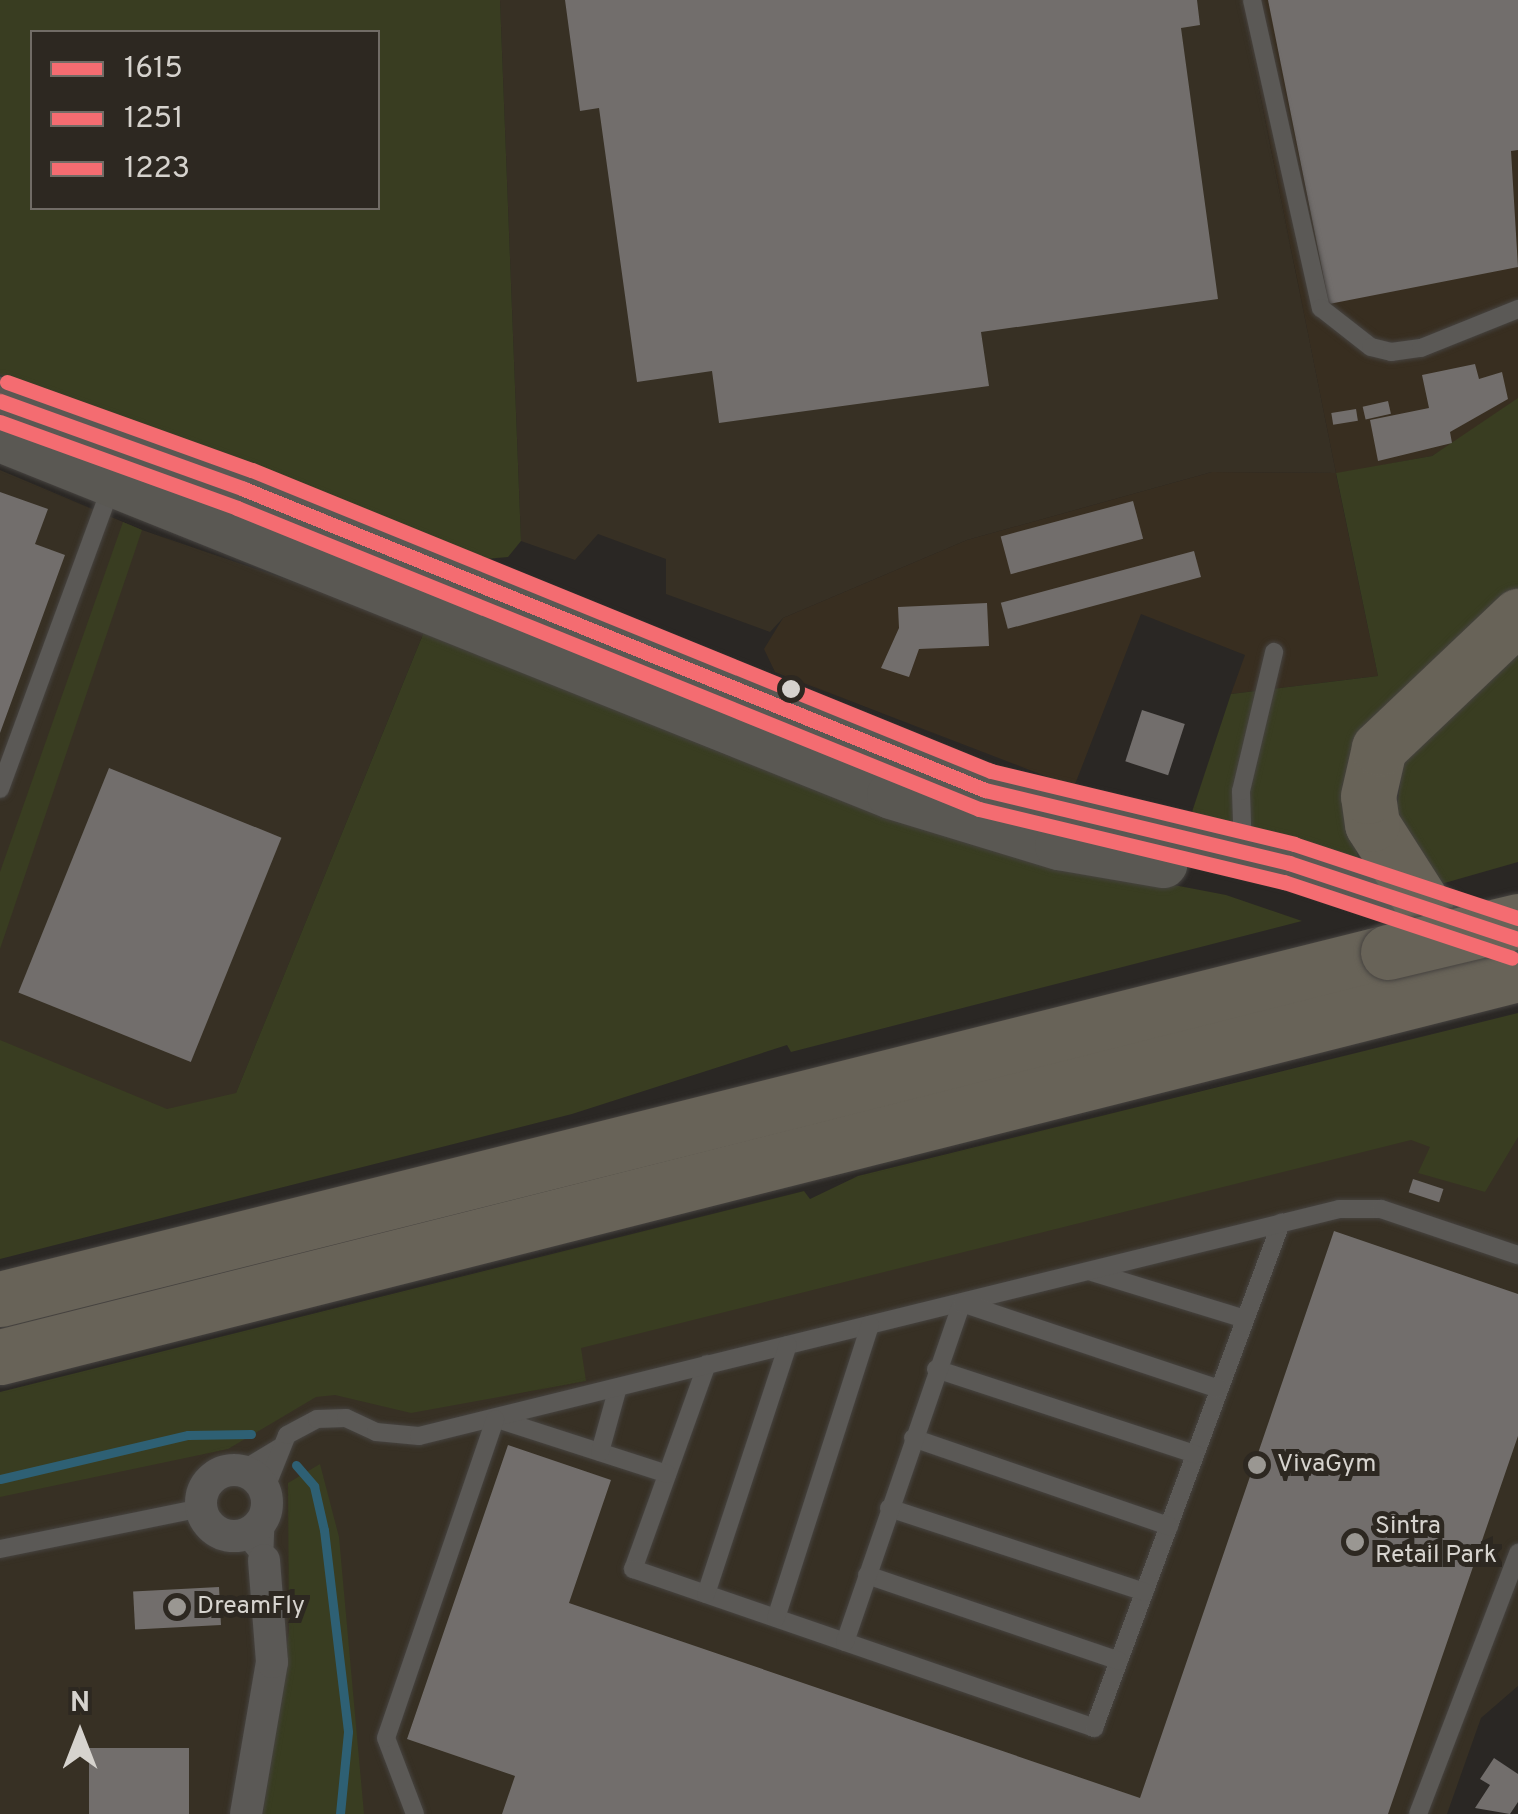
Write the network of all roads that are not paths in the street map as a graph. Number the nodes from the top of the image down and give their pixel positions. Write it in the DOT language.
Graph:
graph roads {
  1 [pos="1252,0"];
  2 [pos="1518,309"];
  3 [pos="0,400"];
  4 [pos="0,438"];
  5 [pos="114,480"];
  6 [pos="1518,616"];
  7 [pos="1274,652"];
  8 [pos="0,790"];
  9 [pos="1243,852"];
  10 [pos="1425,906"];
  11 [pos="1518,921"];
  12 [pos="1518,939"];
  13 [pos="1505,976"];
  14 [pos="1280,1223"];
  15 [pos="1518,1255"];
  16 [pos="1092,1272"];
  17 [pos="0,1299"];
  18 [pos="962,1303"];
  19 [pos="1245,1319"];
  20 [pos="870,1325"];
  21 [pos="788,1345"];
  22 [pos="0,1357"];
  23 [pos="707,1364"];
  24 [pos="936,1369"];
  25 [pos="618,1387"];
  26 [pos="1220,1389"];
  27 [pos="495,1419"];
  28 [pos="913,1438"];
  29 [pos="280,1448"];
  30 [pos="600,1452"];
  31 [pos="1196,1454"];
  32 [pos="668,1474"];
  33 [pos="254,1502"];
  34 [pos="201,1508"];
  35 [pos="890,1508"];
  36 [pos="1169,1526"];
  37 [pos="0,1549"];
  38 [pos="1518,1552"];
  39 [pos="264,1560"];
  40 [pos="867,1574"];
  41 [pos="1145,1592"];
  42 [pos="706,1594"];
  43 [pos="776,1618"];
  44 [pos="845,1642"];
  45 [pos="1119,1661"];
  46 [pos="246,1814"];
  47 [pos="415,1814"];
  48 [pos="1418,1814"];
  1 -- 2 [label="lane"];
  3 -- 9 [label="street"];
  4 -- 5 [label="street"];
  5 -- 8 [label="lane"];
  5 -- 13 [label="street"];
  6 -- 10 [label="highway"];
  7 -- 9 [label="lane"];
  9 -- 10 [label="street"];
  10 -- 12 [label="street"];
  11 -- 17 [label="highway, bridge"];
  13 -- 22 [label="highway"];
  14 -- 15 [label="lane"];
  14 -- 16 [label="lane"];
  14 -- 19 [label="lane"];
  16 -- 18 [label="lane"];
  16 -- 19 [label="lane"];
  18 -- 20 [label="lane"];
  18 -- 24 [label="lane"];
  18 -- 26 [label="lane"];
  19 -- 26 [label="lane"];
  20 -- 21 [label="lane"];
  20 -- 43 [label="lane"];
  21 -- 23 [label="lane"];
  21 -- 42 [label="lane"];
  23 -- 25 [label="lane"];
  23 -- 32 [label="lane"];
  24 -- 28 [label="lane"];
  24 -- 31 [label="lane"];
  25 -- 27 [label="lane"];
  25 -- 30 [label="lane"];
  26 -- 31 [label="lane"];
  27 -- 29 [label="lane"];
  27 -- 30 [label="lane"];
  27 -- 47 [label="lane"];
  28 -- 35 [label="lane"];
  28 -- 36 [label="lane"];
  29 -- 33 [label="lane"];
  29 -- 33 [label="lane"];
  30 -- 32 [label="lane"];
  31 -- 36 [label="lane"];
  32 -- 42 [label="lane"];
  33 -- 34 [label="street"];
  33 -- 34 [label="street"];
  33 -- 39 [label="lane"];
  33 -- 39 [label="lane"];
  34 -- 37 [label="lane"];
  35 -- 40 [label="lane"];
  35 -- 41 [label="lane"];
  36 -- 41 [label="lane"];
  38 -- 48 [label="lane"];
  39 -- 46 [label="street"];
  40 -- 44 [label="lane"];
  40 -- 45 [label="lane"];
  41 -- 45 [label="lane"];
  42 -- 43 [label="lane"];
  43 -- 44 [label="lane"];
  44 -- 45 [label="lane"];
}
